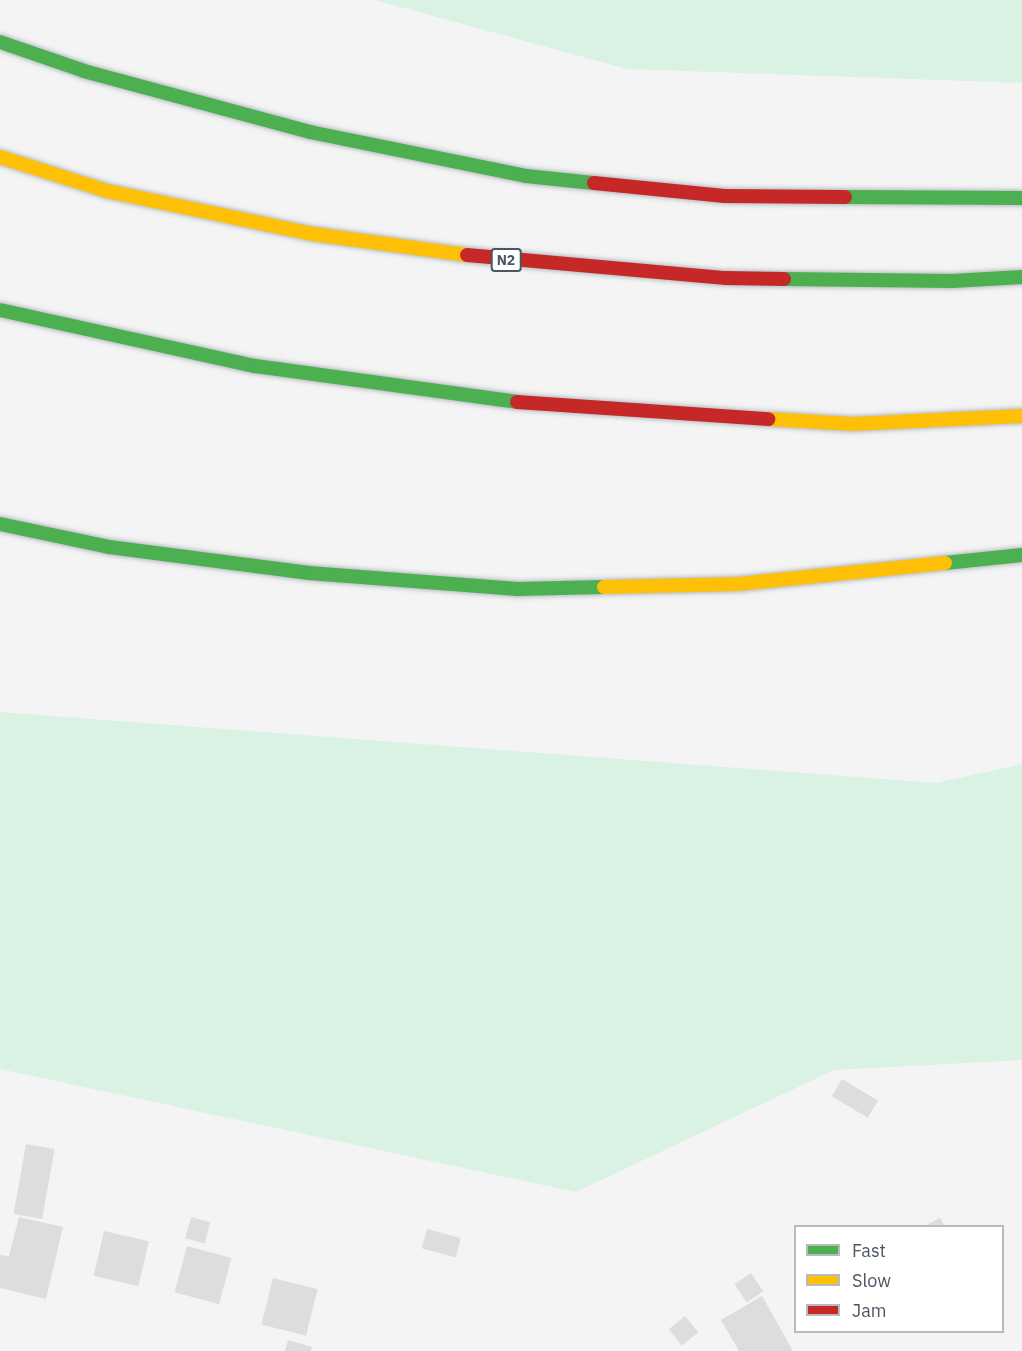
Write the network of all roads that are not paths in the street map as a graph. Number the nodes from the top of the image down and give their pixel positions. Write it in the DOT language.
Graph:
graph roads {
  1 [pos="0,42"];
  2 [pos="0,157"];
  3 [pos="1022,198"];
  4 [pos="1022,277"];
  5 [pos="0,310"];
  6 [pos="1022,416"];
  7 [pos="0,524"];
  8 [pos="1022,555"];
  1 -- 3 [label="highway"];
  2 -- 4 [label="highway, N2"];
  5 -- 6 [label="highway"];
  7 -- 8 [label="highway"];
}
